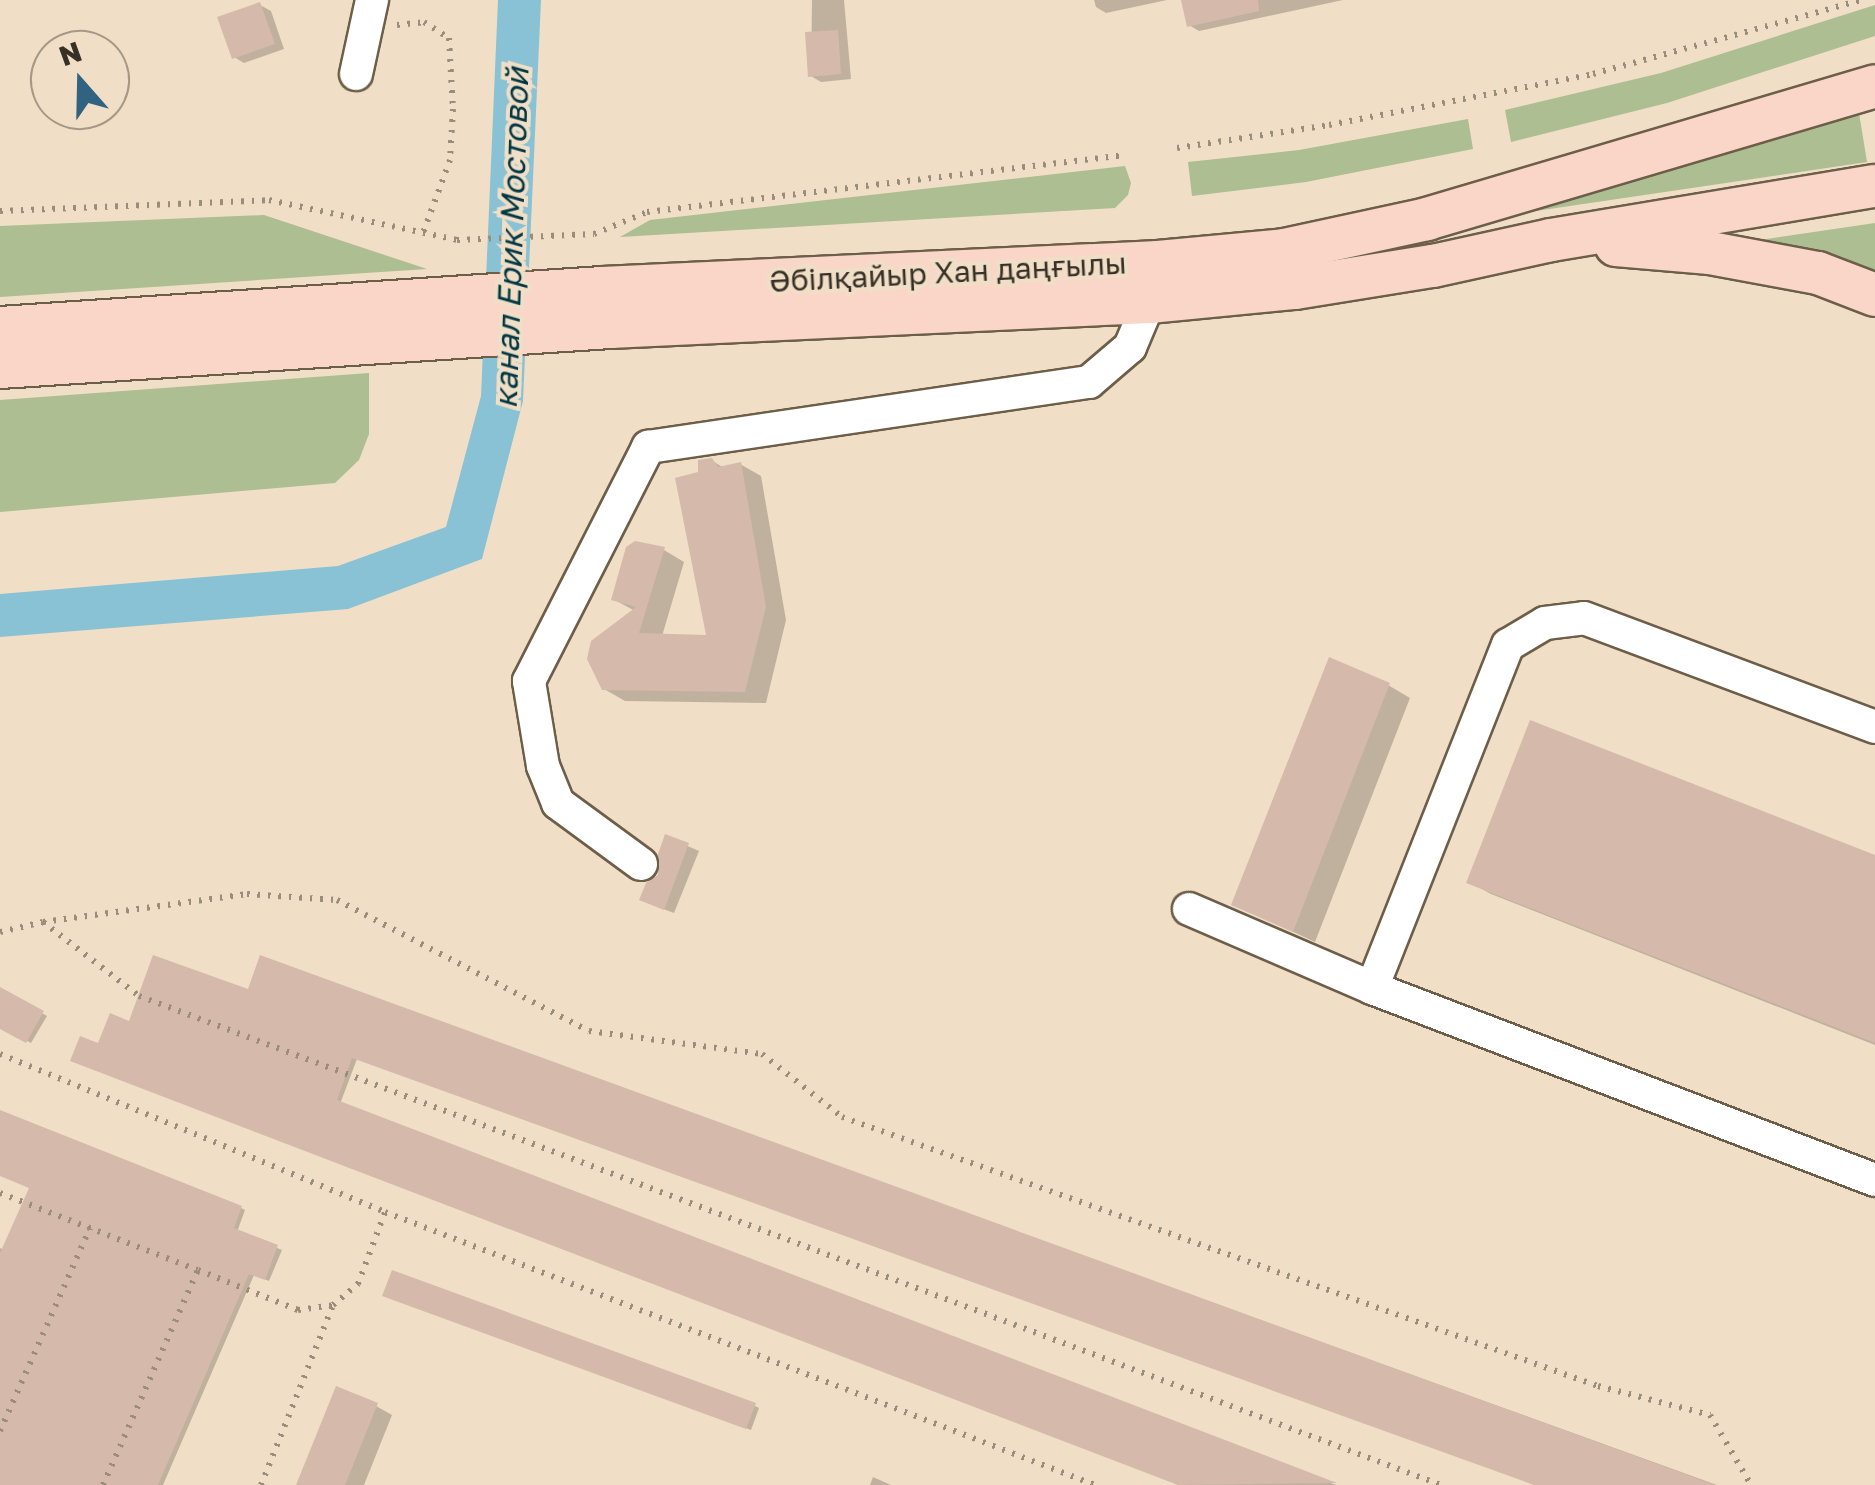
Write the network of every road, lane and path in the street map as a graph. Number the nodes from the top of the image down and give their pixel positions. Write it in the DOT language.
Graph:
graph roads {
  1 [pos="1861,0"];
  2 [pos="369,13"];
  3 [pos="356,74"];
  4 [pos="1875,86"];
  5 [pos="1177,148"];
  6 [pos="1124,155"];
  7 [pos="1875,186"];
  8 [pos="0,211"];
  9 [pos="423,233"];
  10 [pos="1551,240"];
  11 [pos="1875,295"];
  12 [pos="1149,302"];
  13 [pos="606,308"];
  14 [pos="427,318"];
  15 [pos="0,328"];
  16 [pos="0,367"];
  17 [pos="1875,727"];
  18 [pos="641,864"];
  19 [pos="1189,909"];
  20 [pos="43,922"];
  21 [pos="0,932"];
  22 [pos="1372,988"];
  23 [pos="0,1054"];
  24 [pos="1875,1180"];
  25 [pos="0,1193"];
  26 [pos="384,1212"];
  27 [pos="90,1228"];
  28 [pos="198,1270"];
  29 [pos="333,1305"];
  30 [pos="0,1431"];
  31 [pos="103,1485"];
  32 [pos="261,1485"];
  33 [pos="1095,1485"];
  34 [pos="1441,1485"];
  35 [pos="1751,1485"];
  1 -- 5 [label="path"];
  2 -- 3 [label="street"];
  2 -- 9 [label="path"];
  4 -- 13 [label="main road, Әбілқайыр Хан даңғылы"];
  6 -- 9 [label="path"];
  7 -- 10 [label="main road, Әбілқайыр Хан даңғылы"];
  8 -- 9 [label="path"];
  10 -- 11 [label="main road"];
  10 -- 12 [label="main road, Әбілқайыр Хан даңғылы"];
  12 -- 13 [label="main road, Әбілқайыр Хан даңғылы"];
  12 -- 18 [label="street"];
  13 -- 14 [label="main road, Әбілқайыр Хан даңғылы"];
  14 -- 15 [label="main road, Әбілқайыр Хан даңғылы"];
  14 -- 16 [label="main road, Әбілқайыр Хан даңғылы"];
  17 -- 22 [label="street"];
  19 -- 22 [label="street"];
  20 -- 21 [label="path"];
  20 -- 34 [label="path"];
  20 -- 35 [label="path"];
  22 -- 24 [label="street"];
  23 -- 26 [label="path"];
  25 -- 27 [label="path"];
  26 -- 29 [label="path"];
  26 -- 33 [label="path"];
  27 -- 28 [label="path"];
  27 -- 30 [label="path"];
  28 -- 29 [label="path"];
  28 -- 31 [label="path"];
  29 -- 32 [label="path"];
}
